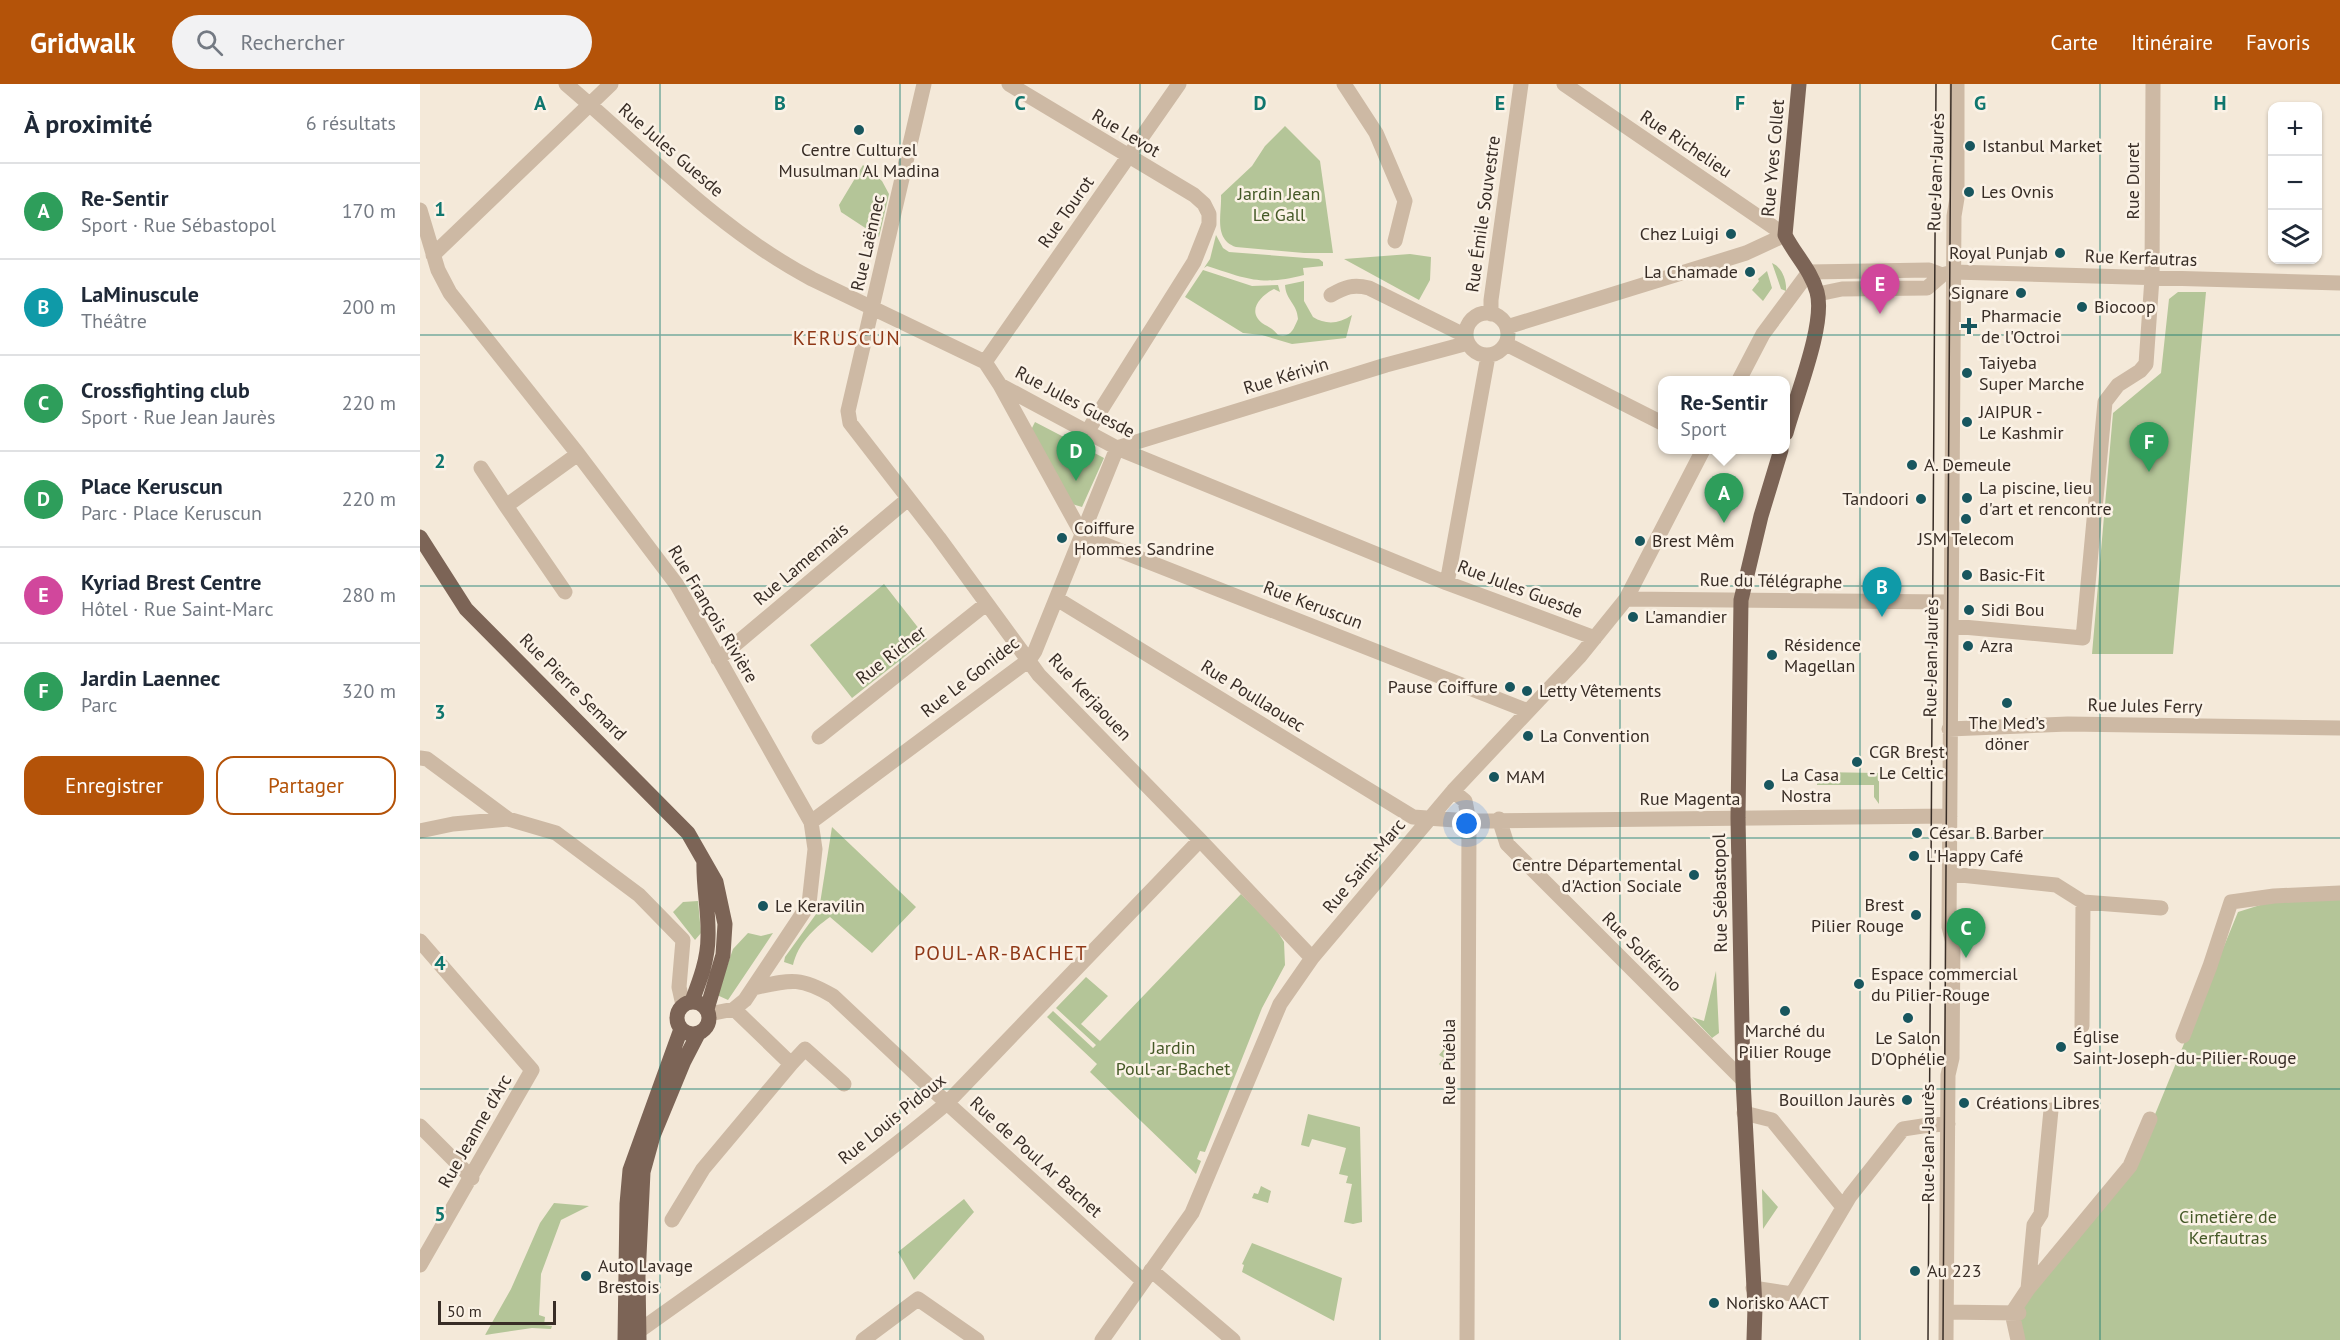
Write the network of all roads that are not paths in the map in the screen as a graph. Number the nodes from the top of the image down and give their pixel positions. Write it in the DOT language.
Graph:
graph roads {
  1 [pos="566,84"];
  2 [pos="611,84"];
  3 [pos="924,84"];
  4 [pos="1009,84"];
  5 [pos="1179,84"];
  6 [pos="1344,84"];
  7 [pos="1521,84"];
  8 [pos="1564,84"];
  9 [pos="1799,84"];
  10 [pos="1957,84"];
  11 [pos="2153,84"];
  12 [pos="589,105"];
  13 [pos="1129,158"];
  14 [pos="420,210"];
  15 [pos="1785,235"];
  16 [pos="1395,241"];
  17 [pos="433,255"];
  18 [pos="1809,272"];
  19 [pos="1948,274"];
  20 [pos="2152,278"];
  21 [pos="2340,283"];
  22 [pos="1818,294"];
  23 [pos="1331,295"];
  24 [pos="873,308"];
  25 [pos="1491,314"];
  26 [pos="1507,327"];
  27 [pos="1467,340"];
  28 [pos="1506,344"];
  29 [pos="1488,356"];
  30 [pos="985,362"];
  31 [pos="1742,376"];
  32 [pos="1000,385"];
  33 [pos="848,411"];
  34 [pos="1790,416"];
  35 [pos="1658,421"];
  36 [pos="1087,432"];
  37 [pos="1117,448"];
  38 [pos="578,454"];
  39 [pos="1701,454"];
  40 [pos="1779,454"];
  41 [pos="481,468"];
  42 [pos="908,499"];
  43 [pos="506,506"];
  44 [pos="1083,536"];
  45 [pos="420,537"];
  46 [pos="1448,583"];
  47 [pos="565,592"];
  48 [pos="1057,599"];
  49 [pos="1626,599"];
  50 [pos="1742,600"];
  51 [pos="1951,602"];
  52 [pos="986,604"];
  53 [pos="1952,626"];
  54 [pos="1594,638"];
  55 [pos="718,658"];
  56 [pos="1029,660"];
  57 [pos="1528,711"];
  58 [pos="2340,728"];
  59 [pos="1949,729"];
  60 [pos="819,737"];
  61 [pos="420,758"];
  62 [pos="1453,791"];
  63 [pos="1950,816"];
  64 [pos="1431,818"];
  65 [pos="508,819"];
  66 [pos="1499,819"];
  67 [pos="1738,819"];
  68 [pos="1469,821"];
  69 [pos="811,822"];
  70 [pos="420,831"];
  71 [pos="1200,840"];
  72 [pos="704,861"];
  73 [pos="1951,874"];
  74 [pos="2340,893"];
  75 [pos="2083,902"];
  76 [pos="2160,908"];
  77 [pos="420,941"];
  78 [pos="1312,958"];
  79 [pos="753,988"];
  80 [pos="688,1003"];
  81 [pos="734,1009"];
  82 [pos="708,1012"];
  83 [pos="2082,1026"];
  84 [pos="681,1029"];
  85 [pos="698,1034"];
  86 [pos="2183,1036"];
  87 [pos="791,1064"];
  88 [pos="1743,1080"];
  89 [pos="669,1081"];
  90 [pos="844,1084"];
  91 [pos="947,1103"];
  92 [pos="2050,1110"];
  93 [pos="1744,1113"];
  94 [pos="2150,1119"];
  95 [pos="1948,1124"];
  96 [pos="420,1126"];
  97 [pos="472,1178"];
  98 [pos="1842,1207"];
  99 [pos="672,1220"];
  100 [pos="420,1265"];
  101 [pos="1147,1275"];
  102 [pos="1753,1288"];
  103 [pos="2028,1289"];
  104 [pos="1947,1312"];
  105 [pos="2016,1313"];
  106 [pos="632,1336"];
  107 [pos="863,1340"];
  108 [pos="976,1340"];
  109 [pos="1102,1340"];
  110 [pos="1233,1340"];
  111 [pos="1467,1340"];
  112 [pos="1754,1340"];
  113 [pos="1946,1340"];
  114 [pos="2018,1340"];
  1 -- 12 [label="street, Rue Jules Guesde"];
  2 -- 12 [label="street"];
  3 -- 24 [label="street, Rue Laënnec"];
  4 -- 13 [label="street, Rue Levot"];
  5 -- 13 [label="street, Rue Tourot"];
  6 -- 16 [label="street"];
  7 -- 25 [label="street, Rue Émile Souvestre"];
  8 -- 15 [label="street, Rue Richelieu"];
  9 -- 15 [label="main road, Rue Yves Collet"];
  10 -- 19 [label="street, Rue Jean Jaurès"];
  11 -- 20 [label="street, Rue Duret"];
  12 -- 17 [label="street"];
  12 -- 24 [label="street, Rue Jules Guesde"];
  13 -- 30 [label="street, Rue Tourot"];
  13 -- 36 [label="street, Rue Levot"];
  14 -- 17 [label="street, Rue François Rivière"];
  15 -- 18 [label="main road"];
  15 -- 26 [label="street"];
  17 -- 38 [label="street, Rue François Rivière"];
  18 -- 19 [label="street"];
  18 -- 22 [label="main road"];
  18 -- 31 [label="street"];
  19 -- 20 [label="street, Rue Kerfautras"];
  19 -- 22 [label="street"];
  19 -- 51 [label="street, Rue Jean Jaurès"];
  20 -- 21 [label="street, Rue Kerfautras"];
  20 -- 53 [label="street, Rue Duret"];
  22 -- 34 [label="main road"];
  23 -- 27 [label="street"];
  24 -- 30 [label="street, Rue Jules Guesde"];
  24 -- 33 [label="street, Rue Laënnec"];
  25 -- 26 [label="street"];
  25 -- 27 [label="street"];
  26 -- 28 [label="street"];
  27 -- 29 [label="street"];
  27 -- 37 [label="street, Rue Kérivin"];
  28 -- 29 [label="street"];
  28 -- 35 [label="street"];
  29 -- 46 [label="street"];
  30 -- 32 [label="street, Rue Jules Guesde"];
  32 -- 36 [label="street, Rue Jules Guesde"];
  32 -- 44 [label="street"];
  33 -- 42 [label="street, Rue Kerjaouen"];
  36 -- 37 [label="street, Rue Jules Guesde"];
  37 -- 44 [label="street, Rue Le Gonidec"];
  37 -- 46 [label="street, Rue Jules Guesde"];
  38 -- 43 [label="street"];
  38 -- 55 [label="street, Rue François Rivière"];
  39 -- 49 [label="street, Rue Saint-Marc"];
  40 -- 50 [label="main road, Rue Sébastopol"];
  41 -- 43 [label="street"];
  42 -- 52 [label="street, Rue Kerjaouen"];
  42 -- 55 [label="street, Rue Lamennais"];
  43 -- 47 [label="street"];
  44 -- 48 [label="street, Rue Le Gonidec"];
  44 -- 57 [label="street, Rue Keruscun"];
  45 -- 72 [label="main road, Rue Pierre Semard"];
  46 -- 54 [label="street, Rue Jules Guesde"];
  48 -- 56 [label="street, Rue Le Gonidec"];
  48 -- 64 [label="street, Rue Poullaouec"];
  49 -- 50 [label="street, Rue du Télégraphe"];
  49 -- 54 [label="street, Rue Saint-Marc"];
  50 -- 51 [label="street, Rue du Télégraphe"];
  50 -- 67 [label="main road, Rue Sébastopol"];
  51 -- 53 [label="street, Rue Jean Jaurès"];
  52 -- 56 [label="street, Rue Kerjaouen"];
  52 -- 60 [label="street, Rue Richer"];
  53 -- 59 [label="street, Rue Jean Jaurès"];
  54 -- 57 [label="street, Rue Saint-Marc"];
  55 -- 69 [label="street, Rue François Rivière"];
  56 -- 69 [label="street, Rue Le Gonidec"];
  56 -- 71 [label="street, Rue Kerjaouen"];
  57 -- 62 [label="street, Rue Saint-Marc"];
  58 -- 59 [label="street, Rue Jules Ferry"];
  59 -- 63 [label="street, Rue Jean Jaurès"];
  61 -- 65 [label="street"];
  62 -- 64 [label="street, Rue Saint-Marc"];
  62 -- 68 [label="street, Rue Puébla"];
  63 -- 67 [label="street, Rue Magenta"];
  63 -- 73 [label="street, Rue Jean Jaurès"];
  64 -- 68 [label="street, Rue Magenta"];
  64 -- 78 [label="street, Rue Saint-Marc"];
  65 -- 70 [label="street"];
  65 -- 80 [label="street"];
  66 -- 67 [label="street, Rue Magenta"];
  66 -- 68 [label="street, Rue Magenta"];
  66 -- 88 [label="street, Rue Solférino"];
  67 -- 88 [label="main road, Rue Sébastopol"];
  68 -- 111 [label="street, Rue Puébla"];
  69 -- 79 [label="street, Rue François Rivière"];
  71 -- 78 [label="street, Rue Kerjaouen"];
  71 -- 91 [label="street, Rue Louis Pidoux"];
  72 -- 80 [label="main road, Rue Pierre Semard"];
  72 -- 82 [label="main road, Rue Pierre Semard"];
  73 -- 75 [label="street"];
  73 -- 95 [label="street, Rue Jean Jaurès"];
  74 -- 86 [label="street"];
  75 -- 76 [label="street"];
  75 -- 83 [label="street"];
  77 -- 97 [label="street, Rue Jeanne d'Arc"];
  78 -- 101 [label="street, Rue Saint-Marc"];
  79 -- 81 [label="street, Rue François Rivière"];
  79 -- 91 [label="street, Rue de Poul Ar Bachet"];
  80 -- 82 [label="main road"];
  80 -- 84 [label="main road, Rue Pierre Semard"];
  81 -- 82 [label="street"];
  81 -- 87 [label="street"];
  82 -- 85 [label="main road, Rue Pierre Semard"];
  84 -- 85 [label="main road"];
  84 -- 89 [label="main road, Rue Pierre Semard"];
  85 -- 89 [label="main road, Rue Pierre Semard"];
  87 -- 90 [label="street"];
  87 -- 99 [label="street"];
  88 -- 93 [label="main road, Rue Sébastopol"];
  89 -- 106 [label="main road, Rue Pierre Semard"];
  91 -- 101 [label="street, Rue de Poul Ar Bachet"];
  91 -- 106 [label="street, Rue Louis Pidoux"];
  92 -- 103 [label="street"];
  93 -- 98 [label="street"];
  93 -- 102 [label="main road, Rue Sébastopol"];
  94 -- 103 [label="street"];
  95 -- 98 [label="street"];
  95 -- 104 [label="street, Rue Jean Jaurès"];
  96 -- 97 [label="street"];
  97 -- 100 [label="street, Rue Jeanne d'Arc"];
  98 -- 102 [label="street"];
  101 -- 109 [label="street, Rue Saint-Marc"];
  101 -- 110 [label="street, Rue de Poul Ar Bachet"];
  102 -- 112 [label="main road, Rue Sébastopol"];
  103 -- 105 [label="street"];
  104 -- 105 [label="street"];
  104 -- 113 [label="street, Rue Jean Jaurès"];
  105 -- 114 [label="street"];
  107 -- 108 [label="street"];
}
